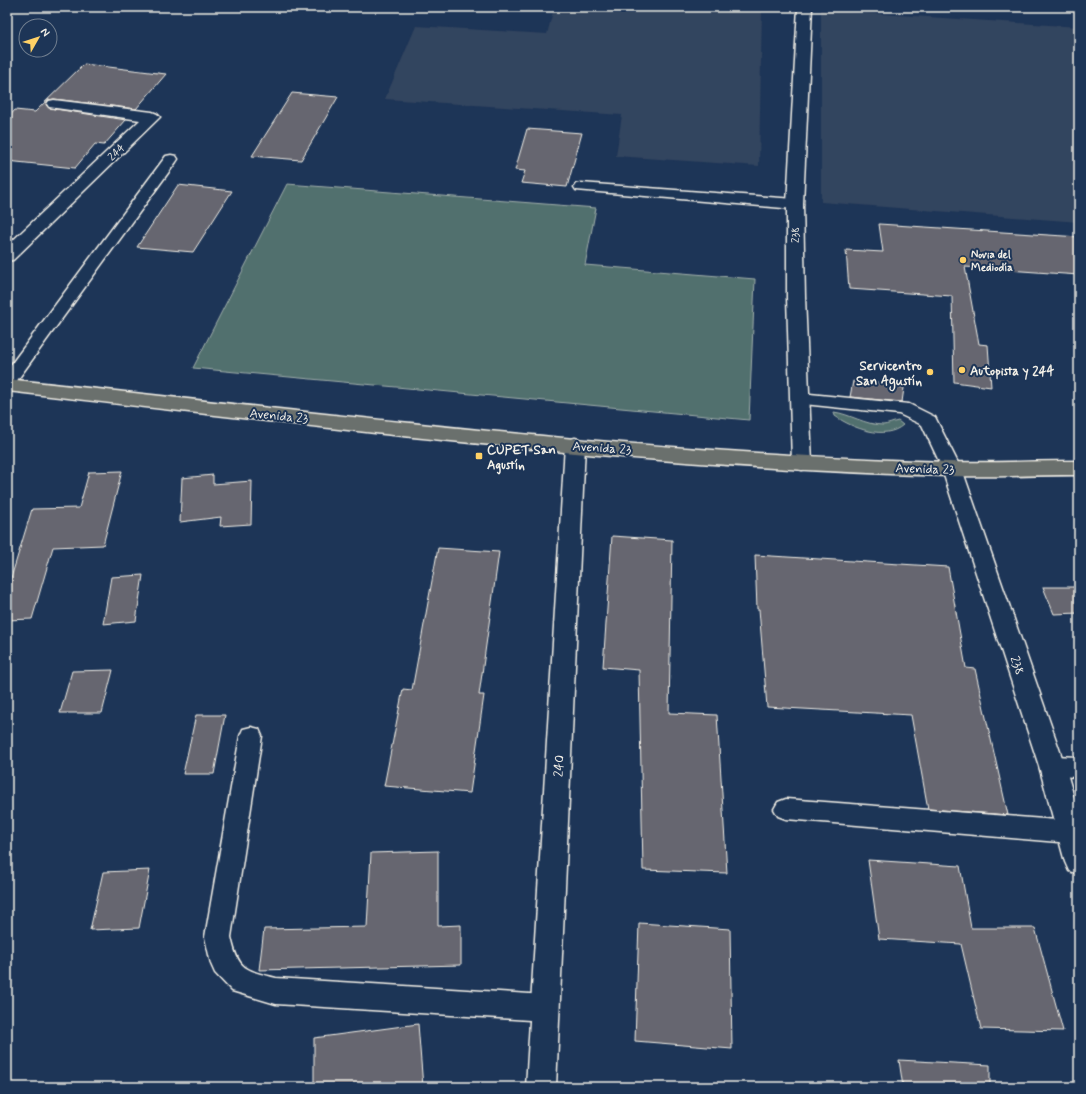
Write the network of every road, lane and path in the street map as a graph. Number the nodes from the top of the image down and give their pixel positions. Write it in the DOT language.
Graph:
graph roads {
  1 [pos="805,7"];
  2 [pos="54,104"];
  3 [pos="171,159"];
  4 [pos="582,187"];
  5 [pos="795,204"];
  6 [pos="7,256"];
  7 [pos="7,383"];
  8 [pos="800,398"];
  9 [pos="575,445"];
  10 [pos="802,463"];
  11 [pos="1079,468"];
  12 [pos="952,469"];
  13 [pos="251,736"];
  14 [pos="1052,766"];
  15 [pos="1079,767"];
  16 [pos="786,809"];
  17 [pos="1070,832"];
  18 [pos="1079,862"];
  19 [pos="545,1008"];
  20 [pos="541,1087"];
  1 -- 5 [label="street, 238"];
  2 -- 6 [label="street, 244"];
  3 -- 7 [label="lane"];
  4 -- 5 [label="lane"];
  5 -- 8 [label="street, 238"];
  7 -- 9 [label="main road, Avenida 23"];
  8 -- 10 [label="street, 238"];
  8 -- 12 [label="lane"];
  9 -- 10 [label="main road, Avenida 23"];
  9 -- 19 [label="street, 240"];
  10 -- 12 [label="main road, Avenida 23"];
  11 -- 12 [label="main road, Avenida 23"];
  12 -- 14 [label="street, 238"];
  13 -- 19 [label="lane"];
  14 -- 15 [label="lane"];
  14 -- 17 [label="street, 238"];
  16 -- 17 [label="lane"];
  17 -- 18 [label="street, 238"];
  19 -- 20 [label="street, 240"];
}
